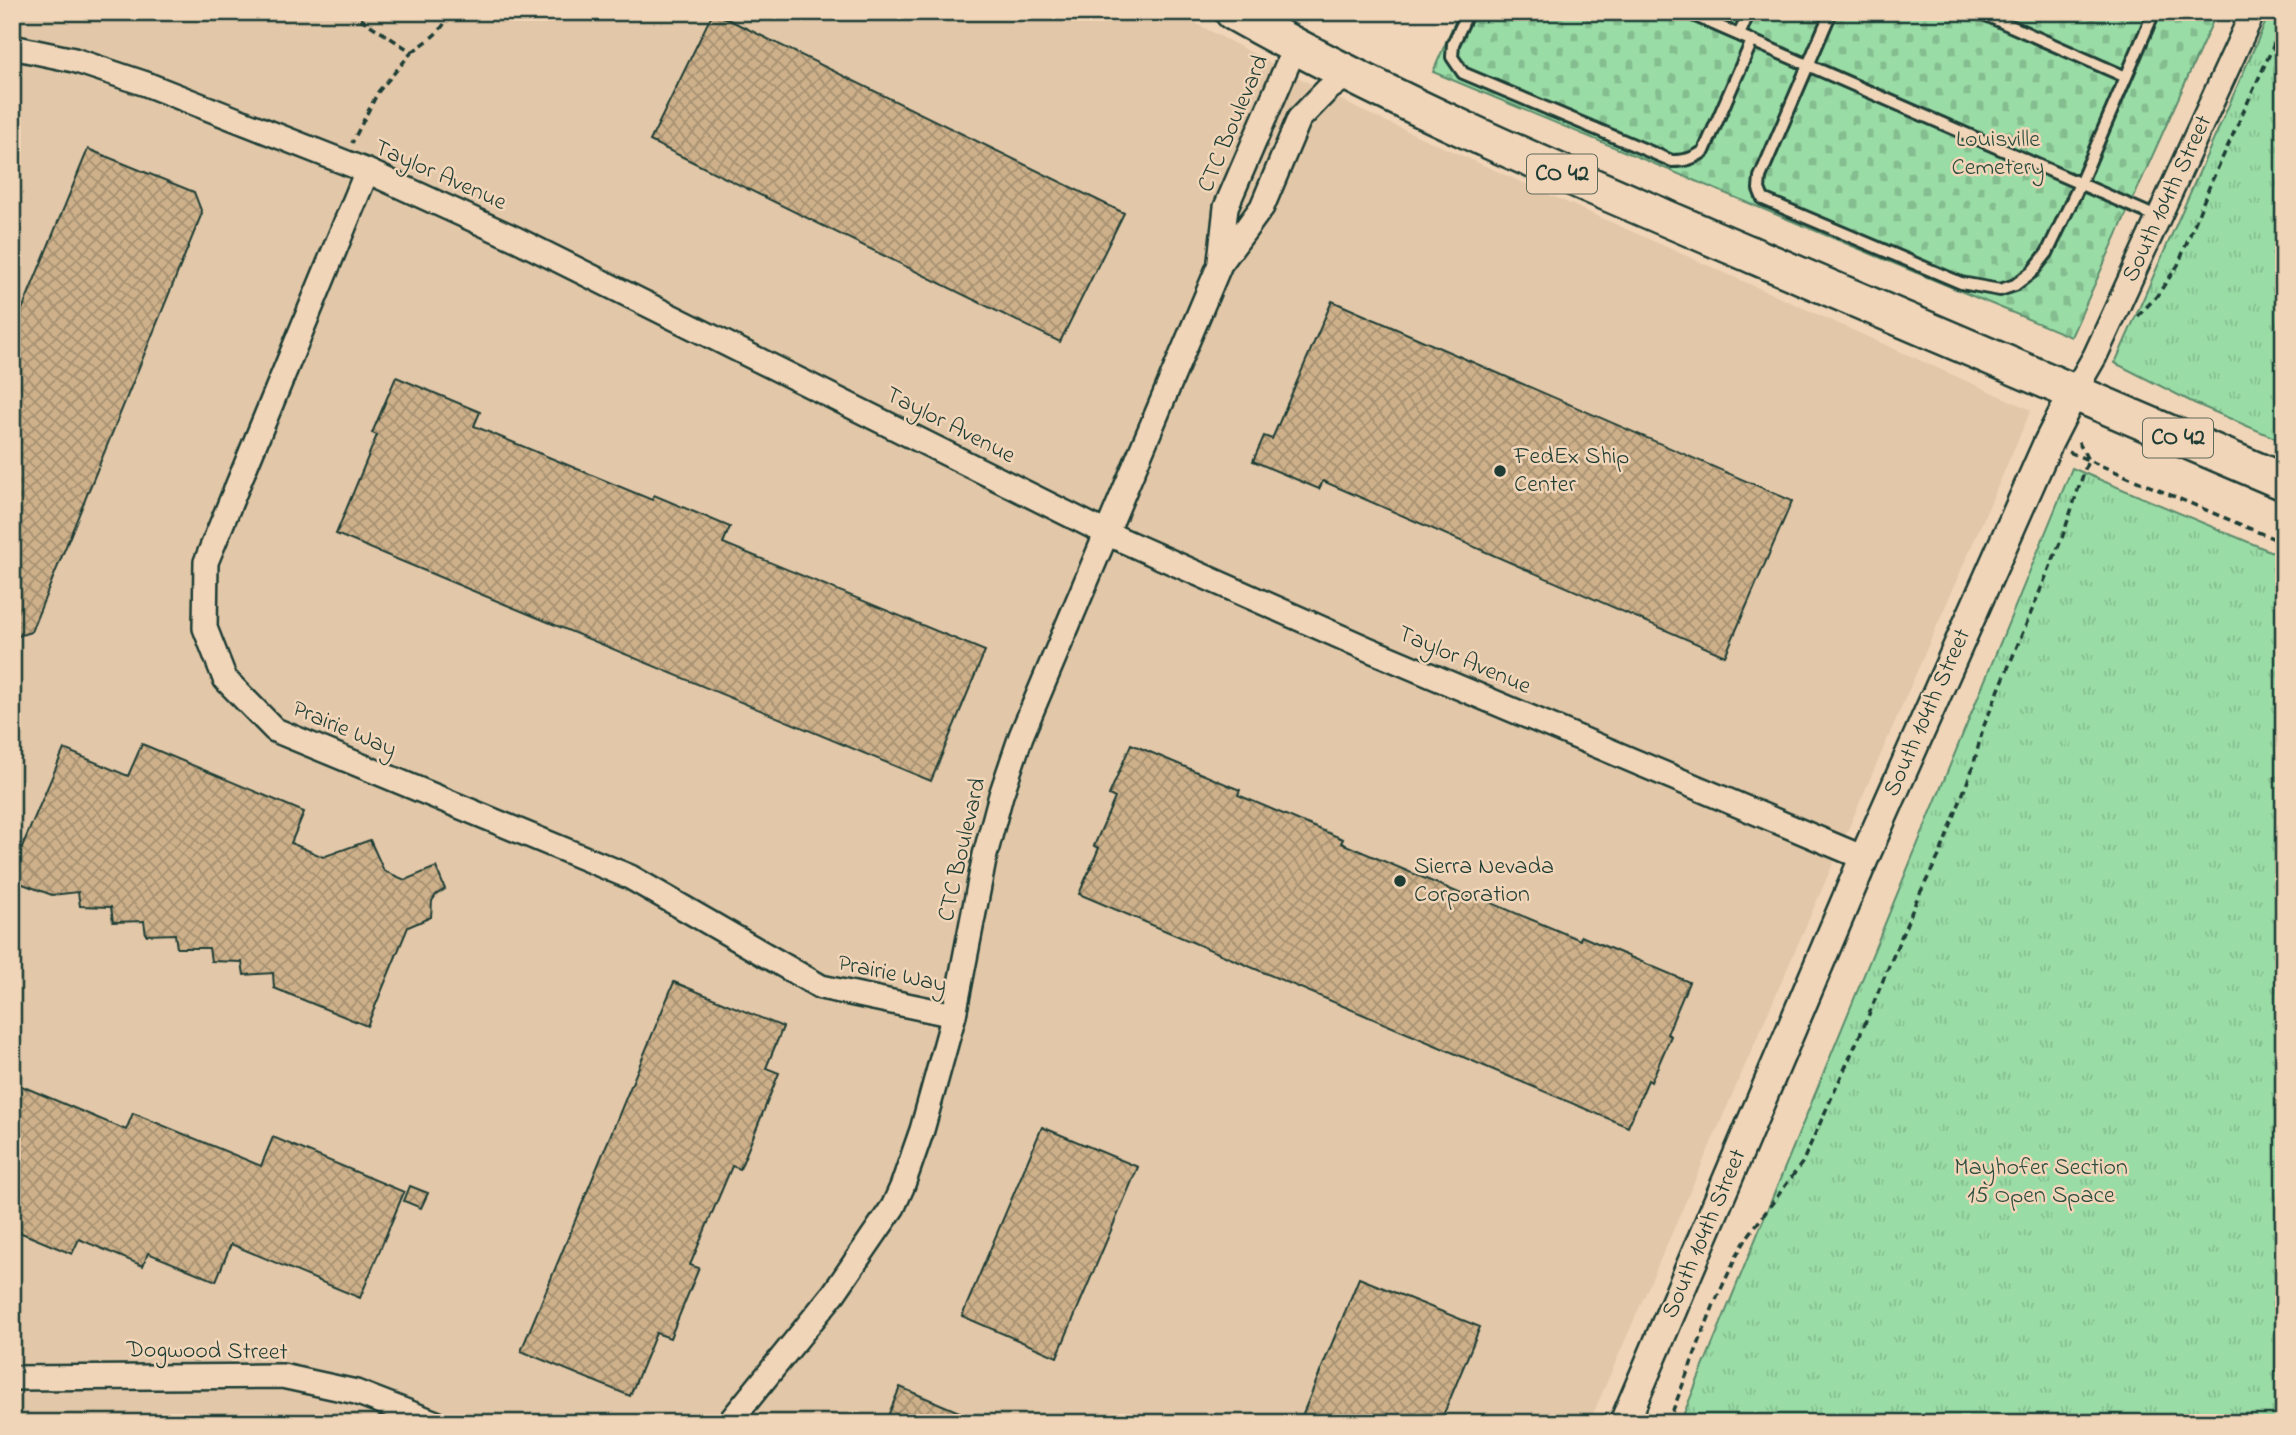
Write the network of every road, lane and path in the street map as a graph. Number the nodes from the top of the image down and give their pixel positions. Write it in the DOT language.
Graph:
graph roads {
  1 [pos="350,12"];
  2 [pos="450,12"];
  3 [pos="1233,12"];
  4 [pos="1468,12"];
  5 [pos="1686,12"];
  6 [pos="1749,12"];
  7 [pos="1831,12"];
  8 [pos="1979,12"];
  9 [pos="2154,12"];
  10 [pos="2253,12"];
  11 [pos="2284,14"];
  12 [pos="1739,36"];
  13 [pos="1752,41"];
  14 [pos="12,47"];
  15 [pos="1295,47"];
  16 [pos="412,52"];
  17 [pos="1809,66"];
  18 [pos="1349,74"];
  19 [pos="2126,77"];
  20 [pos="342,162"];
  21 [pos="367,171"];
  22 [pos="2080,184"];
  23 [pos="2159,218"];
  24 [pos="1220,264"];
  25 [pos="2136,317"];
  26 [pos="2073,394"];
  27 [pos="2078,441"];
  28 [pos="2048,443"];
  29 [pos="2088,460"];
  30 [pos="2284,482"];
  31 [pos="1106,534"];
  32 [pos="2284,543"];
  33 [pos="1864,858"];
  34 [pos="954,1015"];
  35 [pos="12,1378"];
  36 [pos="436,1423"];
  37 [pos="729,1423"];
  38 [pos="1624,1423"];
  39 [pos="1668,1423"];
  1 -- 16 [label="path"];
  2 -- 16 [label="path"];
  3 -- 15 [label="main road, CO 42"];
  4 -- 13 [label="lane"];
  5 -- 12 [label="lane"];
  6 -- 12 [label="lane"];
  7 -- 17 [label="lane"];
  8 -- 19 [label="lane"];
  9 -- 19 [label="lane"];
  10 -- 23 [label="street, South 104th Street"];
  11 -- 25 [label="path"];
  12 -- 13 [label="lane"];
  13 -- 17 [label="lane"];
  14 -- 20 [label="street, Taylor Avenue"];
  15 -- 18 [label="main road, CO 42"];
  15 -- 24 [label="street, CTC Boulevard"];
  16 -- 20 [label="path"];
  17 -- 22 [label="lane"];
  17 -- 22 [label="lane"];
  18 -- 24 [label="street, CTC Boulevard"];
  18 -- 26 [label="main road, CO 42"];
  19 -- 22 [label="lane"];
  20 -- 21 [label="street, Taylor Avenue"];
  21 -- 31 [label="street, Taylor Avenue"];
  21 -- 34 [label="street, Prairie Way"];
  22 -- 23 [label="lane"];
  23 -- 26 [label="street, South 104th Street"];
  24 -- 31 [label="street, CTC Boulevard"];
  26 -- 28 [label="street, South 104th Street"];
  26 -- 30 [label="main road, CO 42"];
  27 -- 29 [label="path"];
  28 -- 29 [label="path"];
  28 -- 33 [label="street, South 104th Street"];
  29 -- 32 [label="path"];
  29 -- 39 [label="path"];
  31 -- 33 [label="street, Taylor Avenue"];
  31 -- 34 [label="street, CTC Boulevard"];
  33 -- 38 [label="street, South 104th Street"];
  34 -- 37 [label="street, CTC Boulevard"];
  35 -- 36 [label="street, Dogwood Street"];
}
